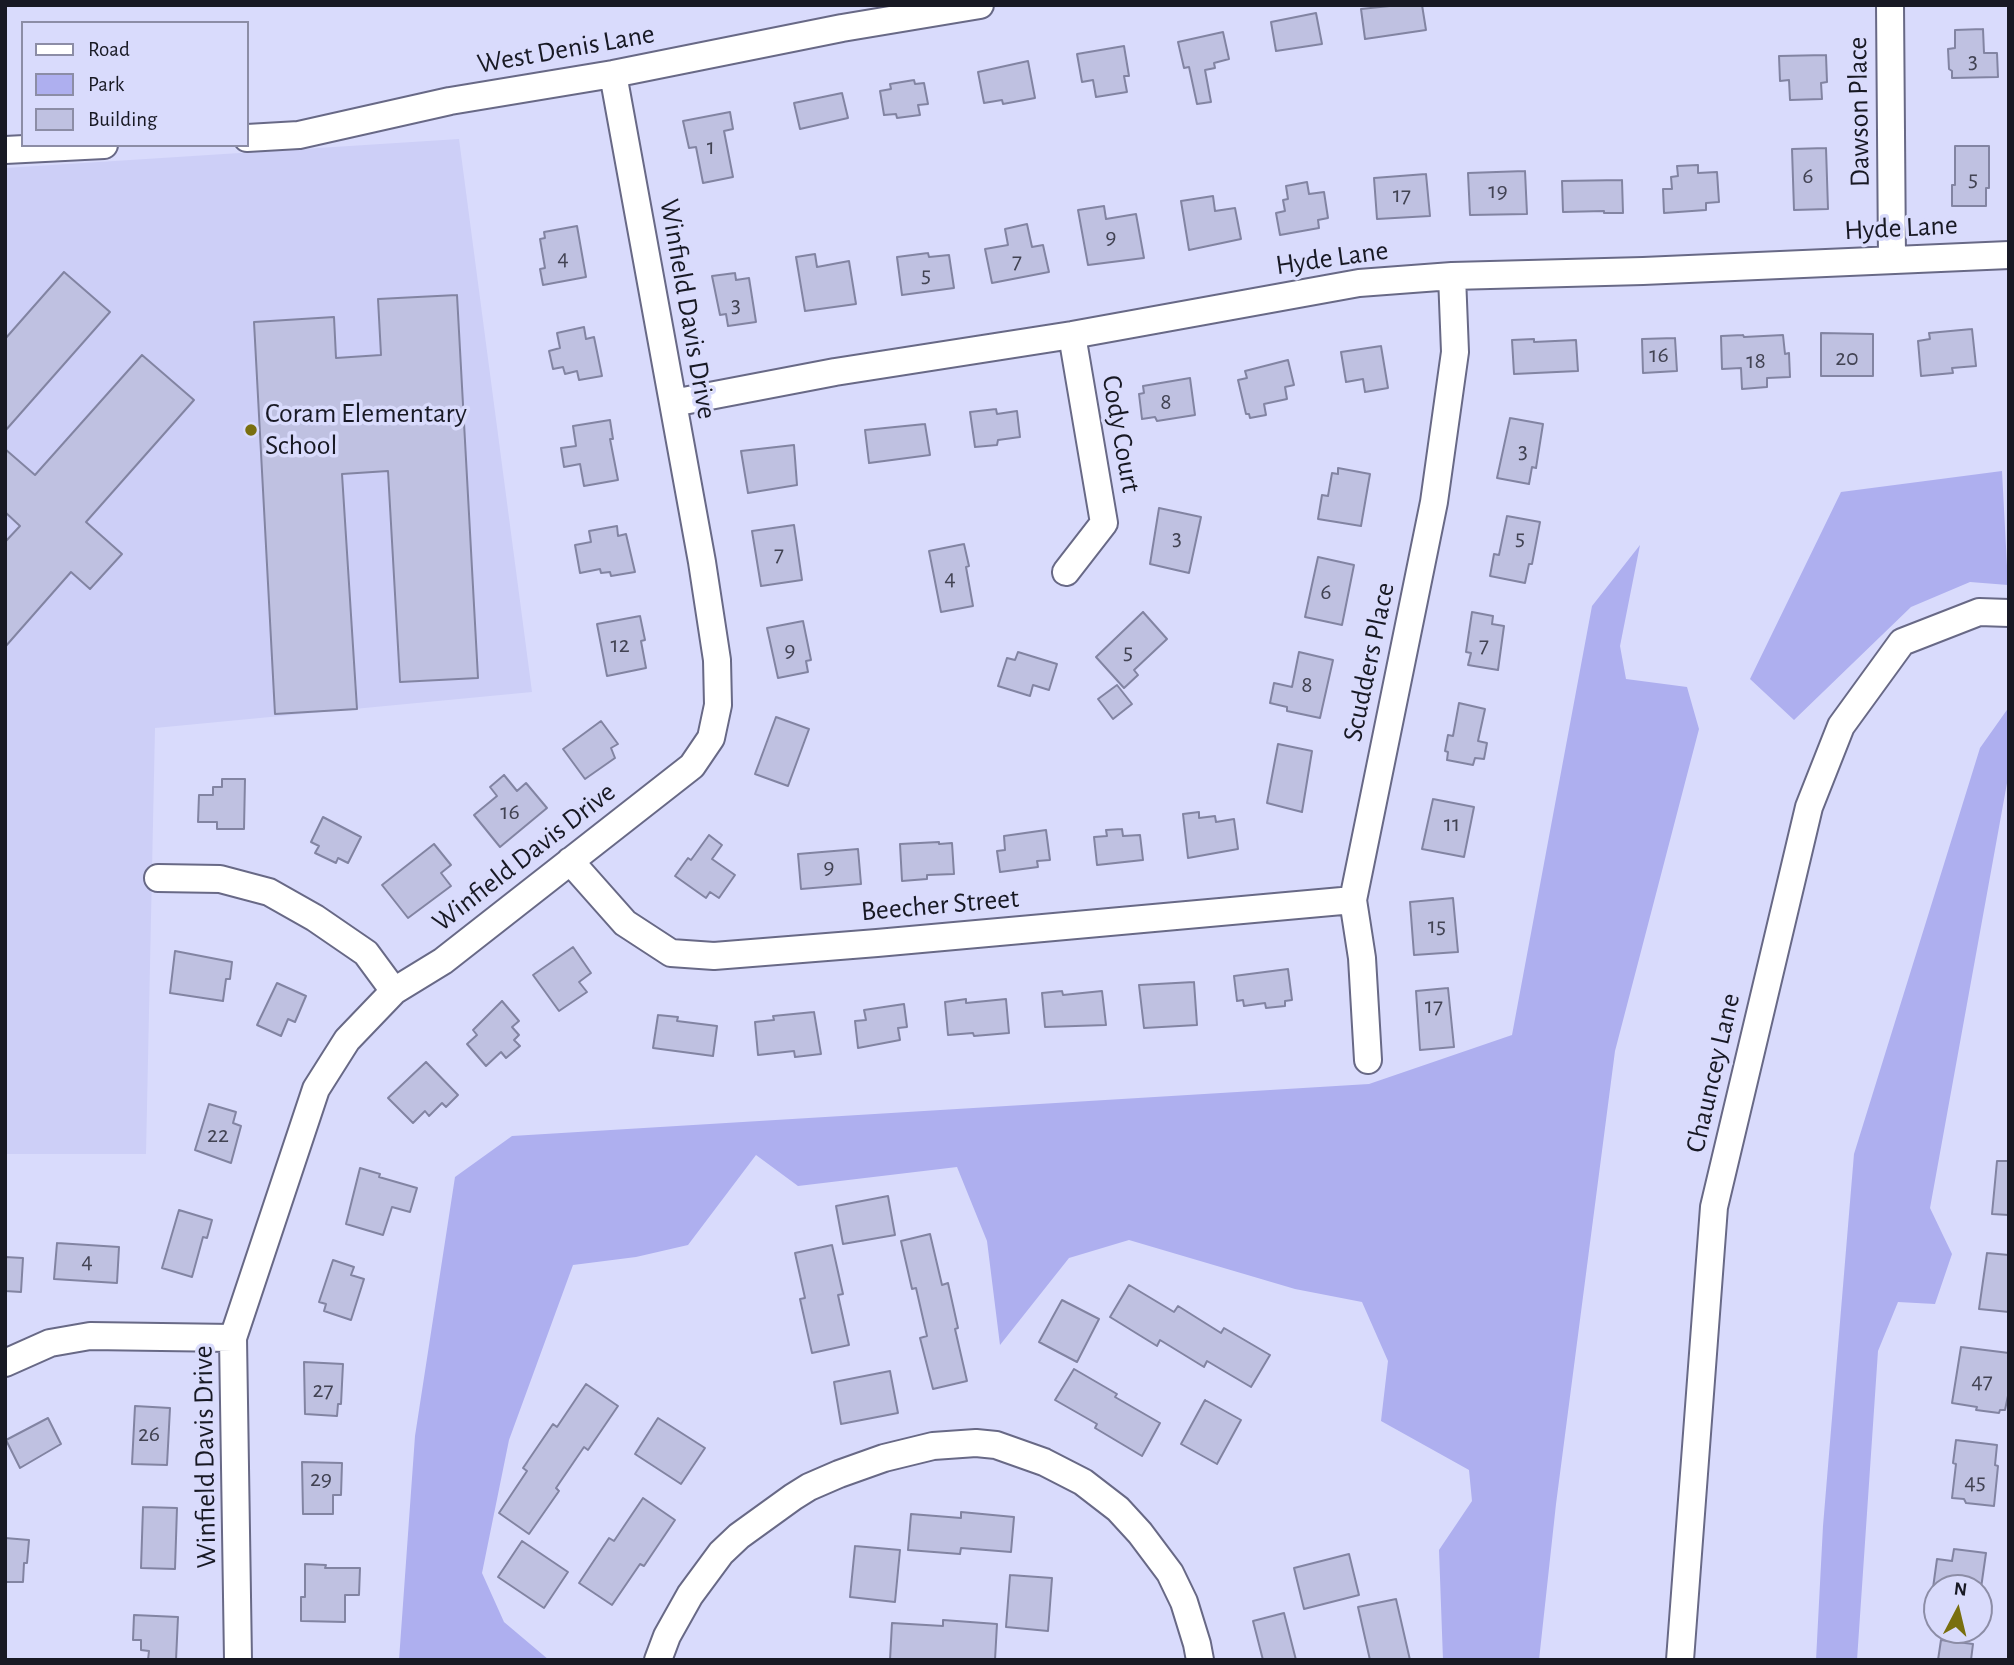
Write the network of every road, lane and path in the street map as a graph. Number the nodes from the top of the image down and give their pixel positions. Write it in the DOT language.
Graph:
graph roads {
  1 [pos="980,5"];
  2 [pos="1889,5"];
  3 [pos="842,17"];
  4 [pos="613,74"];
  5 [pos="248,138"];
  6 [pos="64,147"];
  7 [pos="5,150"];
  8 [pos="2009,255"];
  9 [pos="1892,260"];
  10 [pos="1452,276"];
  11 [pos="1072,335"];
  12 [pos="673,403"];
  13 [pos="1066,572"];
  14 [pos="2009,613"];
  15 [pos="570,861"];
  16 [pos="158,878"];
  17 [pos="1353,900"];
  18 [pos="394,991"];
  19 [pos="1368,1060"];
  20 [pos="233,1338"];
  21 [pos="5,1363"];
  22 [pos="238,1660"];
  23 [pos="658,1660"];
  24 [pos="1200,1660"];
  25 [pos="1680,1660"];
  1 -- 3 [label="street, West Denis Lane"];
  2 -- 9 [label="street, Dawson Place"];
  3 -- 4 [label="street, West Denis Lane"];
  4 -- 5 [label="street, West Denis Lane"];
  4 -- 12 [label="street, Winfield Davis Drive"];
  6 -- 7 [label="street"];
  8 -- 9 [label="street, Hyde Lane"];
  9 -- 10 [label="street, Hyde Lane"];
  10 -- 11 [label="street, Hyde Lane"];
  10 -- 17 [label="street, Scudders Place"];
  11 -- 12 [label="street, Hyde Lane"];
  11 -- 13 [label="street, Cody Court"];
  12 -- 15 [label="street, Winfield Davis Drive"];
  14 -- 25 [label="street, Chauncey Lane"];
  15 -- 17 [label="street, Beecher Street"];
  15 -- 18 [label="street, Winfield Davis Drive"];
  16 -- 18 [label="street"];
  17 -- 19 [label="street, Scudders Place"];
  18 -- 20 [label="street, Winfield Davis Drive"];
  20 -- 21 [label="street"];
  20 -- 22 [label="street, Winfield Davis Drive"];
  23 -- 24 [label="street"];
}
